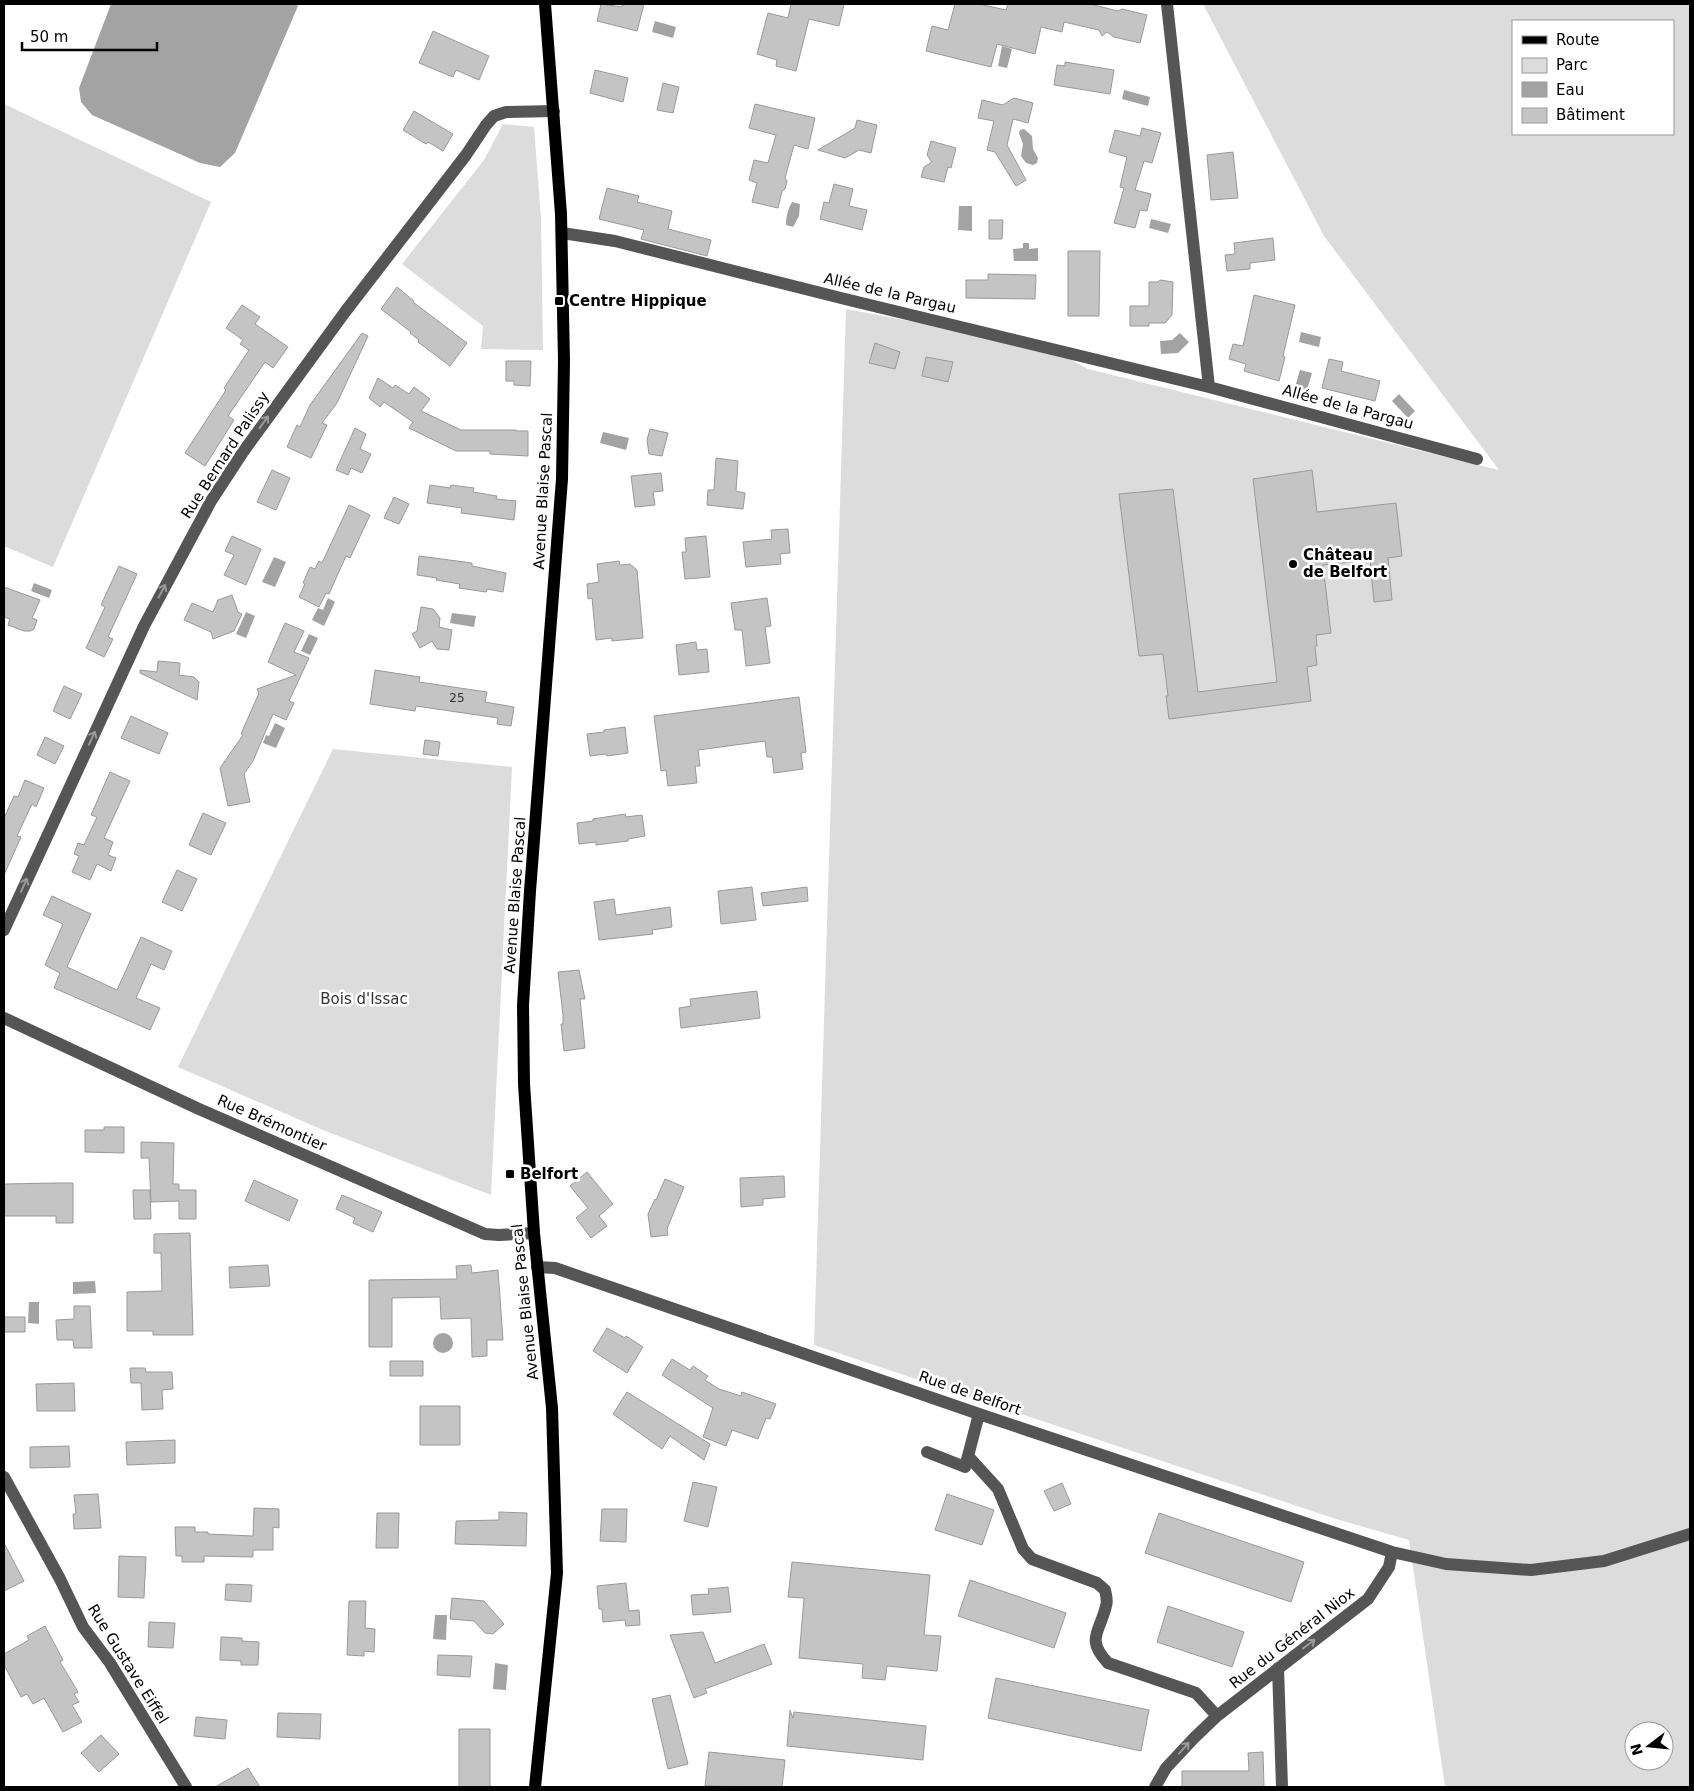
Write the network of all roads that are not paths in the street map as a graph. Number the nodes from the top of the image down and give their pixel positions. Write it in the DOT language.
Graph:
graph roads {
  1 [pos="544,4"];
  2 [pos="1167,4"];
  3 [pos="554,111"];
  4 [pos="562,233"];
  5 [pos="1210,387"];
  6 [pos="1477,459"];
  7 [pos="4,930"];
  8 [pos="4,1018"];
  9 [pos="534,1233"];
  10 [pos="537,1267"];
  11 [pos="979,1414"];
  12 [pos="927,1452"];
  13 [pos="968,1456"];
  14 [pos="4,1477"];
  15 [pos="1690,1534"];
  16 [pos="1392,1552"];
  17 [pos="1278,1668"];
  18 [pos="1217,1716"];
  19 [pos="186,1787"];
  20 [pos="534,1787"];
  21 [pos="1155,1787"];
  22 [pos="1282,1787"];
  1 -- 3 [label="main road, Avenue Blaise Pascal"];
  2 -- 5 [label="street"];
  3 -- 4 [label="main road, Avenue Blaise Pascal"];
  7 -- 3 [label="street, Rue Bernard Palissy, one-way"];
  4 -- 5 [label="street, Allée de la Pargau"];
  4 -- 9 [label="main road, Avenue Blaise Pascal"];
  5 -- 6 [label="street, Allée de la Pargau"];
  8 -- 9 [label="street, Rue Brémontier"];
  9 -- 10 [label="main road, Avenue Blaise Pascal"];
  10 -- 11 [label="street, Rue de Belfort"];
  10 -- 20 [label="main road, Avenue Blaise Pascal"];
  11 -- 13 [label="street"];
  11 -- 16 [label="street, Rue de Belfort"];
  12 -- 13 [label="street"];
  13 -- 18 [label="street"];
  14 -- 19 [label="street, Rue Gustave Eiffel"];
  15 -- 16 [label="street"];
  17 -- 16 [label="street, Rue du Général Niox, one-way"];
  17 -- 18 [label="street, Rue du Général Niox"];
  17 -- 22 [label="street"];
  21 -- 18 [label="street, Rue du Général Niox, one-way"];
}
